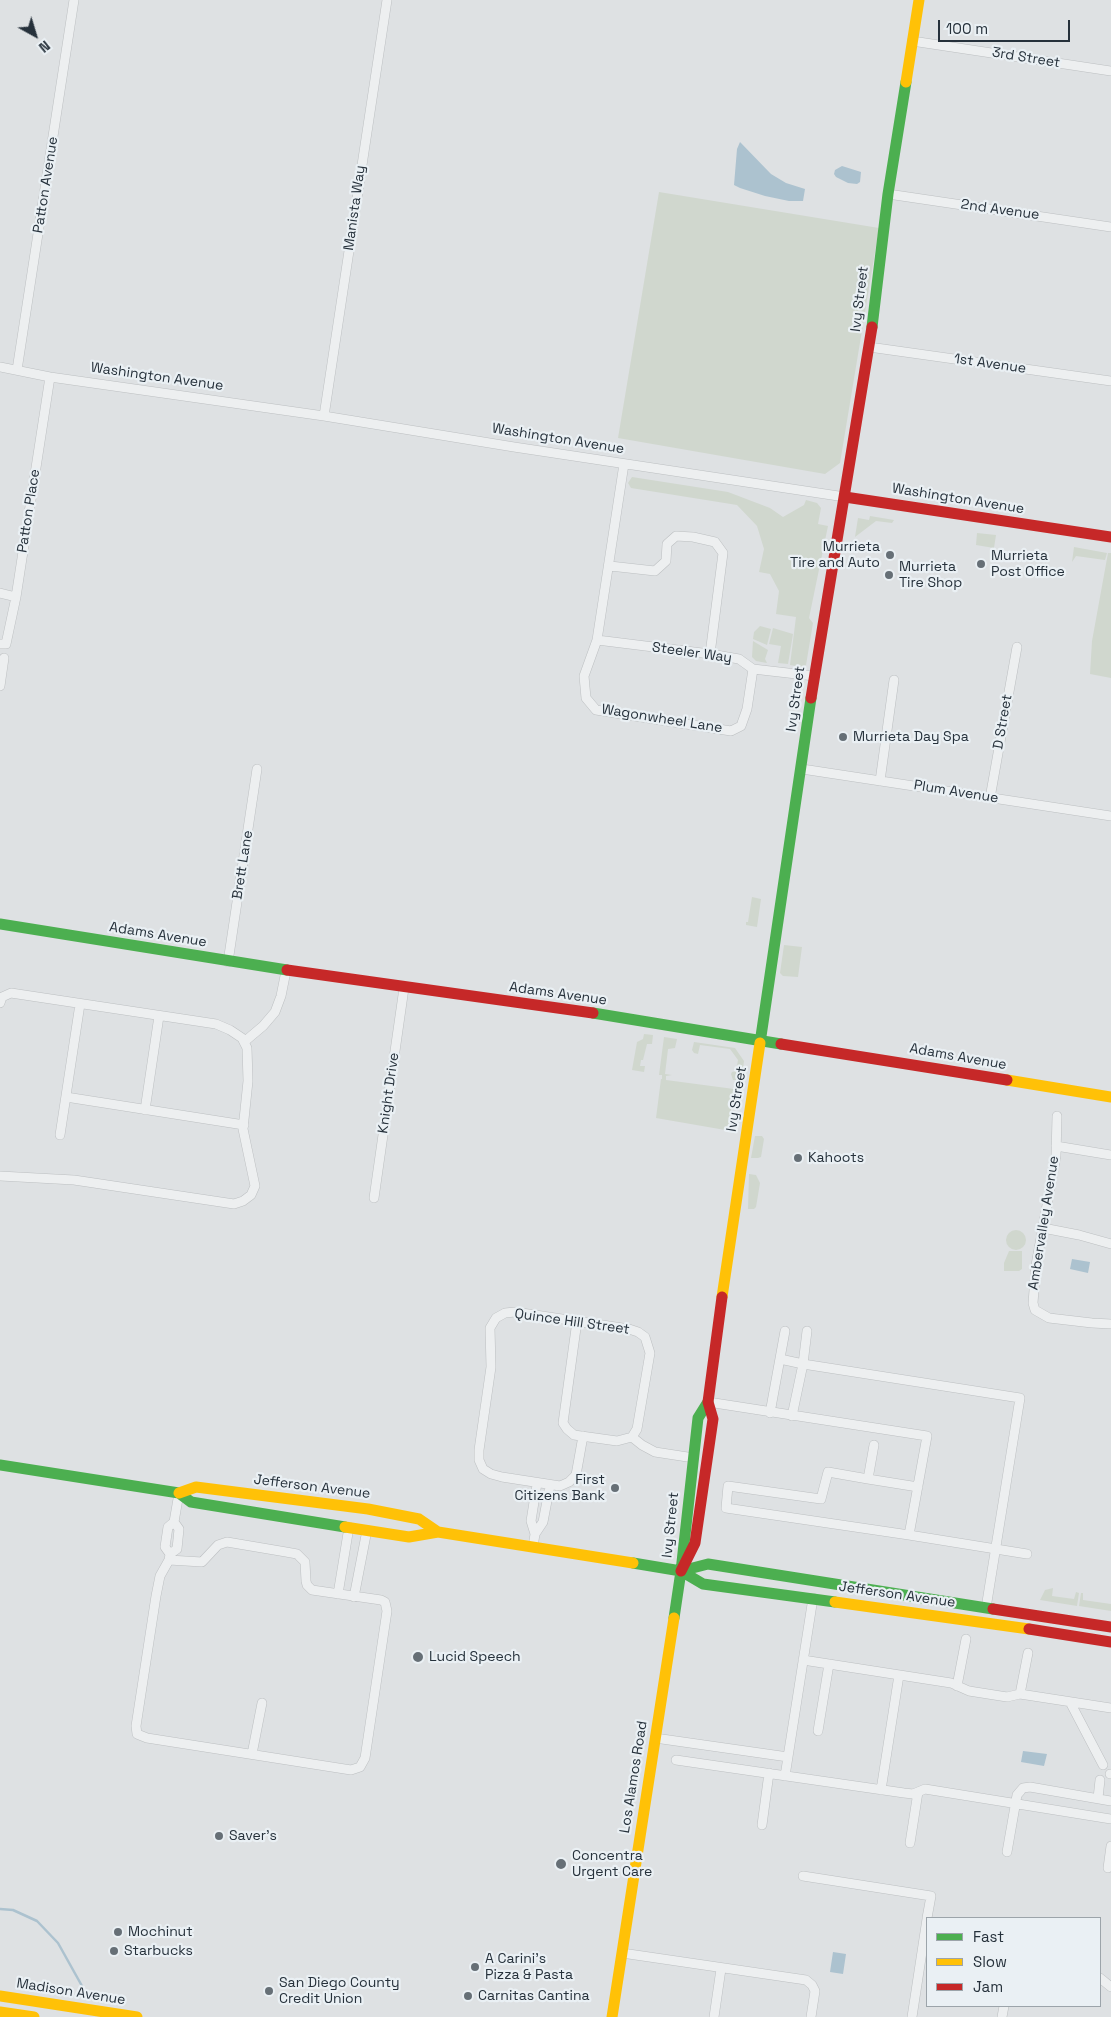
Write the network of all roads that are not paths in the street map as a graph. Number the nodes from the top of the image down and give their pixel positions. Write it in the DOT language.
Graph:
graph roads {
  1 [pos="74,0"];
  2 [pos="387,0"];
  3 [pos="919,0"];
  4 [pos="912,40"];
  5 [pos="1111,71"];
  6 [pos="888,194"];
  7 [pos="1111,227"];
  8 [pos="869,347"];
  9 [pos="0,367"];
  10 [pos="17,370"];
  11 [pos="50,377"];
  12 [pos="1111,381"];
  13 [pos="324,416"];
  14 [pos="624,464"];
  15 [pos="845,497"];
  16 [pos="1111,537"];
  17 [pos="610,566"];
  18 [pos="0,593"];
  19 [pos="16,597"];
  20 [pos="597,640"];
  21 [pos="3,644"];
  22 [pos="1017,647"];
  23 [pos="710,654"];
  24 [pos="4,658"];
  25 [pos="753,669"];
  26 [pos="814,676"];
  27 [pos="894,680"];
  28 [pos="0,686"];
  29 [pos="257,769"];
  30 [pos="802,769"];
  31 [pos="880,781"];
  32 [pos="990,798"];
  33 [pos="1111,816"];
  34 [pos="0,924"];
  35 [pos="228,962"];
  36 [pos="286,971"];
  37 [pos="404,988"];
  38 [pos="1,998"];
  39 [pos="80,1004"];
  40 [pos="159,1016"];
  41 [pos="761,1040"];
  42 [pos="244,1042"];
  43 [pos="1111,1096"];
  44 [pos="66,1097"];
  45 [pos="145,1110"];
  46 [pos="1057,1116"];
  47 [pos="244,1125"];
  48 [pos="60,1135"];
  49 [pos="1056,1146"];
  50 [pos="1111,1155"];
  51 [pos="0,1176"];
  52 [pos="374,1198"];
  53 [pos="1043,1228"];
  54 [pos="1111,1244"];
  55 [pos="578,1321"];
  56 [pos="1111,1324"];
  57 [pos="786,1331"];
  58 [pos="807,1331"];
  59 [pos="780,1359"];
  60 [pos="803,1364"];
  61 [pos="708,1402"];
  62 [pos="770,1412"];
  63 [pos="792,1416"];
  64 [pos="583,1436"];
  65 [pos="632,1437"];
  66 [pos="874,1445"];
  67 [pos="694,1458"];
  68 [pos="0,1465"];
  69 [pos="868,1479"];
  70 [pos="537,1483"];
  71 [pos="550,1485"];
  72 [pos="918,1487"];
  73 [pos="179,1493"];
  74 [pos="368,1509"];
  75 [pos="309,1521"];
  76 [pos="349,1527"];
  77 [pos="367,1530"];
  78 [pos="438,1532"];
  79 [pos="535,1534"];
  80 [pos="909,1535"];
  81 [pos="533,1547"];
  82 [pos="996,1549"];
  83 [pos="1027,1554"];
  84 [pos="169,1557"];
  85 [pos="342,1570"];
  86 [pos="681,1571"];
  87 [pos="358,1573"];
  88 [pos="338,1594"];
  89 [pos="354,1597"];
  90 [pos="813,1598"];
  91 [pos="986,1608"];
  92 [pos="1034,1616"];
  93 [pos="1003,1625"];
  94 [pos="1111,1627"];
  95 [pos="966,1639"];
  96 [pos="1111,1642"];
  97 [pos="1028,1653"];
  98 [pos="803,1660"];
  99 [pos="829,1664"];
  100 [pos="899,1675"];
  101 [pos="957,1686"];
  102 [pos="1020,1694"];
  103 [pos="1070,1702"];
  104 [pos="262,1703"];
  105 [pos="1111,1708"];
  106 [pos="818,1731"];
  107 [pos="655,1738"];
  108 [pos="690,1743"];
  109 [pos="252,1754"];
  110 [pos="788,1757"];
  111 [pos="676,1760"];
  112 [pos="688,1761"];
  113 [pos="1103,1765"];
  114 [pos="770,1773"];
  115 [pos="785,1776"];
  116 [pos="1100,1780"];
  117 [pos="881,1790"];
  118 [pos="918,1792"];
  119 [pos="1098,1798"];
  120 [pos="1111,1801"];
  121 [pos="1015,1803"];
  122 [pos="1111,1819"];
  123 [pos="762,1825"];
  124 [pos="910,1843"];
  125 [pos="1111,1846"];
  126 [pos="1007,1852"];
  127 [pos="1108,1868"];
  128 [pos="803,1876"];
  129 [pos="927,1917"];
  130 [pos="926,1931"];
  131 [pos="622,1953"];
  132 [pos="721,1969"];
  133 [pos="0,1996"];
  134 [pos="0,2012"];
  135 [pos="34,2017"];
  136 [pos="137,2017"];
  137 [pos="612,2017"];
  138 [pos="714,2017"];
  139 [pos="810,2017"];
  140 [pos="912,2017"];
  1 -- 10 [label="street, Patton Avenue"];
  2 -- 13 [label="street, Manista Way"];
  3 -- 4 [label="street, Ivy Street"];
  4 -- 5 [label="street, 3rd Street"];
  4 -- 6 [label="street, Ivy Street"];
  6 -- 7 [label="street, 2nd Avenue"];
  6 -- 8 [label="street, Ivy Street"];
  8 -- 12 [label="street, 1st Avenue"];
  8 -- 15 [label="street, Ivy Street"];
  9 -- 10 [label="street, Washington Avenue"];
  10 -- 11 [label="street, Washington Avenue"];
  11 -- 13 [label="street, Washington Avenue"];
  11 -- 19 [label="street, Patton Place"];
  13 -- 14 [label="street, Washington Avenue"];
  14 -- 15 [label="street, Washington Avenue"];
  14 -- 17 [label="street, Wagonwheel Lane"];
  15 -- 16 [label="street, Washington Avenue"];
  15 -- 26 [label="street, Ivy Street"];
  17 -- 20 [label="street, Wagonwheel Lane"];
  17 -- 23 [label="street"];
  18 -- 19 [label="street"];
  19 -- 21 [label="street, Patton Place"];
  20 -- 23 [label="street, Steeler Way"];
  20 -- 25 [label="street, Wagonwheel Lane"];
  22 -- 32 [label="street, D Street"];
  23 -- 25 [label="street, Steeler Way"];
  24 -- 28 [label="street"];
  25 -- 26 [label="street, Steeler Way"];
  26 -- 30 [label="street, Ivy Street"];
  27 -- 31 [label="street"];
  29 -- 35 [label="street, Brett Lane"];
  30 -- 31 [label="street, Plum Avenue"];
  30 -- 41 [label="street, Ivy Street"];
  31 -- 32 [label="street, Plum Avenue"];
  32 -- 33 [label="street, Plum Avenue"];
  34 -- 35 [label="street, Adams Avenue"];
  35 -- 36 [label="street, Adams Avenue"];
  36 -- 37 [label="street, Adams Avenue"];
  36 -- 42 [label="street"];
  37 -- 41 [label="street, Adams Avenue"];
  37 -- 52 [label="street, Knight Drive"];
  38 -- 39 [label="street"];
  39 -- 40 [label="street"];
  39 -- 44 [label="street"];
  40 -- 42 [label="street"];
  40 -- 45 [label="street"];
  41 -- 43 [label="street, Adams Avenue"];
  41 -- 61 [label="street, Ivy Street"];
  42 -- 47 [label="street"];
  44 -- 45 [label="street"];
  44 -- 48 [label="street"];
  45 -- 47 [label="street"];
  46 -- 49 [label="street, Ambervalley Avenue"];
  47 -- 51 [label="street"];
  49 -- 50 [label="street"];
  49 -- 53 [label="street, Ambervalley Avenue"];
  53 -- 54 [label="street"];
  53 -- 56 [label="street, Ambervalley Avenue"];
  55 -- 64 [label="street"];
  55 -- 65 [label="street, Quince Hill Street"];
  55 -- 70 [label="street, Quince Hill Street"];
  57 -- 59 [label="street"];
  58 -- 60 [label="street"];
  59 -- 60 [label="street"];
  59 -- 62 [label="street"];
  60 -- 63 [label="street"];
  60 -- 82 [label="street"];
  61 -- 62 [label="street"];
  61 -- 67 [label="street, Ivy Street"];
  61 -- 86 [label="street, Ivy Street"];
  62 -- 63 [label="street"];
  63 -- 72 [label="street"];
  64 -- 65 [label="street"];
  64 -- 71 [label="street"];
  65 -- 67 [label="street"];
  66 -- 69 [label="street"];
  67 -- 86 [label="street, Ivy Street"];
  68 -- 73 [label="street, Jefferson Avenue"];
  69 -- 72 [label="street"];
  69 -- 80 [label="street"];
  70 -- 71 [label="street"];
  70 -- 79 [label="street"];
  71 -- 79 [label="street"];
  72 -- 80 [label="street"];
  73 -- 74 [label="street, Jefferson Avenue"];
  73 -- 75 [label="street, Jefferson Avenue"];
  73 -- 84 [label="street"];
  74 -- 75 [label="street"];
  74 -- 78 [label="street, Jefferson Avenue"];
  75 -- 76 [label="street, Jefferson Avenue"];
  76 -- 77 [label="street, Jefferson Avenue"];
  76 -- 85 [label="street"];
  77 -- 78 [label="street, Jefferson Avenue"];
  77 -- 87 [label="street"];
  78 -- 81 [label="street, Jefferson Avenue"];
  79 -- 81 [label="street"];
  80 -- 82 [label="street"];
  81 -- 86 [label="street, Jefferson Avenue"];
  82 -- 83 [label="street"];
  82 -- 91 [label="street"];
  84 -- 88 [label="street"];
  84 -- 109 [label="street"];
  85 -- 87 [label="street"];
  85 -- 88 [label="street"];
  86 -- 90 [label="street, Jefferson Avenue"];
  86 -- 91 [label="street, Jefferson Avenue"];
  86 -- 107 [label="street, Los Alamos Road"];
  87 -- 89 [label="street"];
  88 -- 89 [label="street"];
  89 -- 109 [label="street"];
  90 -- 93 [label="street, Jefferson Avenue"];
  90 -- 98 [label="street"];
  91 -- 92 [label="street, Jefferson Avenue"];
  92 -- 93 [label="street"];
  92 -- 94 [label="street, Jefferson Avenue"];
  93 -- 96 [label="street, Jefferson Avenue"];
  95 -- 101 [label="street"];
  97 -- 102 [label="street"];
  98 -- 99 [label="street"];
  98 -- 110 [label="street"];
  99 -- 100 [label="street"];
  99 -- 106 [label="street"];
  100 -- 101 [label="street"];
  100 -- 117 [label="street"];
  101 -- 102 [label="street"];
  102 -- 103 [label="street"];
  103 -- 105 [label="street"];
  103 -- 113 [label="street"];
  104 -- 109 [label="street"];
  107 -- 108 [label="street"];
  107 -- 131 [label="street, Los Alamos Road"];
  108 -- 110 [label="street"];
  108 -- 112 [label="street"];
  110 -- 115 [label="street"];
  111 -- 112 [label="street"];
  112 -- 114 [label="street"];
  114 -- 115 [label="street"];
  114 -- 123 [label="street"];
  115 -- 117 [label="street"];
  116 -- 119 [label="street"];
  117 -- 118 [label="street"];
  118 -- 121 [label="street"];
  118 -- 124 [label="street"];
  119 -- 120 [label="street"];
  119 -- 121 [label="street"];
  121 -- 122 [label="street"];
  121 -- 126 [label="street"];
  125 -- 127 [label="street"];
  128 -- 129 [label="street"];
  130 -- 140 [label="street"];
  131 -- 132 [label="street"];
  131 -- 137 [label="street, Los Alamos Road"];
  132 -- 138 [label="street"];
  132 -- 139 [label="street"];
  133 -- 136 [label="street, Madison Avenue"];
  134 -- 135 [label="street"];
}
